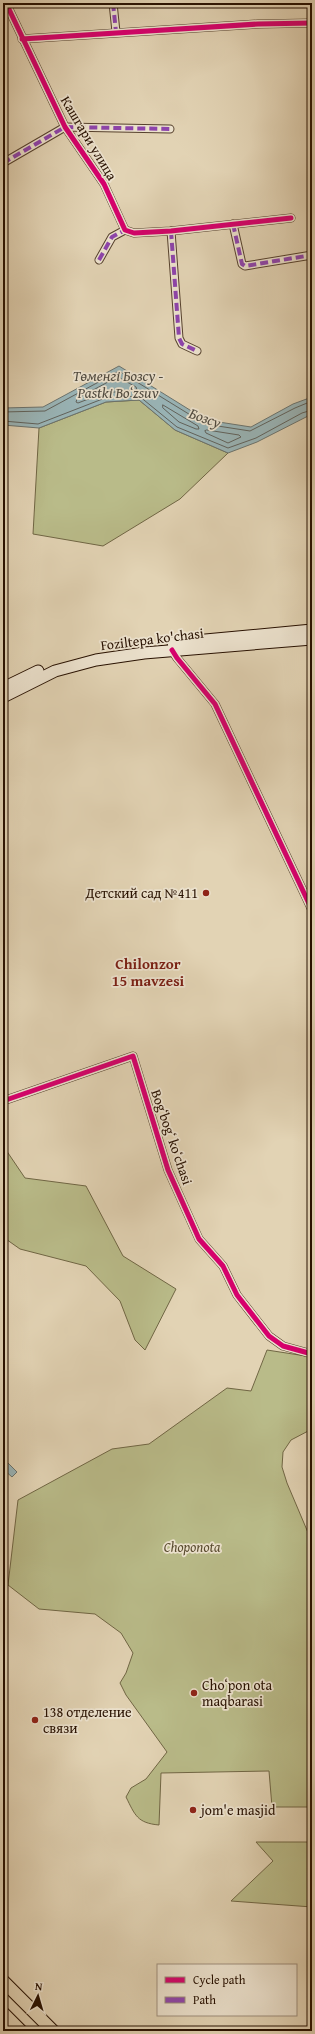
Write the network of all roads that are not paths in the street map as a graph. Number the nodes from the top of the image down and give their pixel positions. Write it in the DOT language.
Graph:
graph roads {
  1 [pos="6,3"];
  2 [pos="113,3"];
  3 [pos="312,22"];
  4 [pos="116,32"];
  5 [pos="22,39"];
  6 [pos="65,127"];
  7 [pos="170,129"];
  8 [pos="3,163"];
  9 [pos="291,218"];
  10 [pos="233,224"];
  11 [pos="125,230"];
  12 [pos="170,230"];
  13 [pos="312,255"];
  14 [pos="99,260"];
  15 [pos="197,351"];
  16 [pos="312,630"];
  17 [pos="312,639"];
  18 [pos="172,646"];
  19 [pos="3,688"];
  20 [pos="3,697"];
  21 [pos="312,910"];
  22 [pos="3,1101"];
  23 [pos="312,1354"];
  24 [pos="3,1981"];
  25 [pos="3,2013"];
  26 [pos="21,2031"];
  27 [pos="53,2031"];
  1 -- 5 [label="street, Кашгари улица"];
  2 -- 4 [label="street"];
  3 -- 4 [label="street"];
  4 -- 5 [label="street"];
  5 -- 6 [label="street, Кашгари улица"];
  6 -- 7 [label="street, Кашгари улица"];
  6 -- 8 [label="street, Кашгари улица"];
  6 -- 11 [label="street, Кашгари улица"];
  9 -- 10 [label="street"];
  10 -- 12 [label="street"];
  10 -- 13 [label="street"];
  11 -- 12 [label="street"];
  11 -- 14 [label="street"];
  12 -- 15 [label="street"];
  16 -- 18 [label="main road, Foziltepa ko'chasi"];
  17 -- 18 [label="main road, Foziltepa ko'chasi"];
  18 -- 19 [label="main road, Foziltepa ko'chasi"];
  18 -- 20 [label="main road, Foziltepa ko'chasi"];
  18 -- 21 [label="street"];
  22 -- 23 [label="street, Bogʻbogʻ koʻchasi"];
  24 -- 27 [label="main road"];
  25 -- 26 [label="main road"];
}
